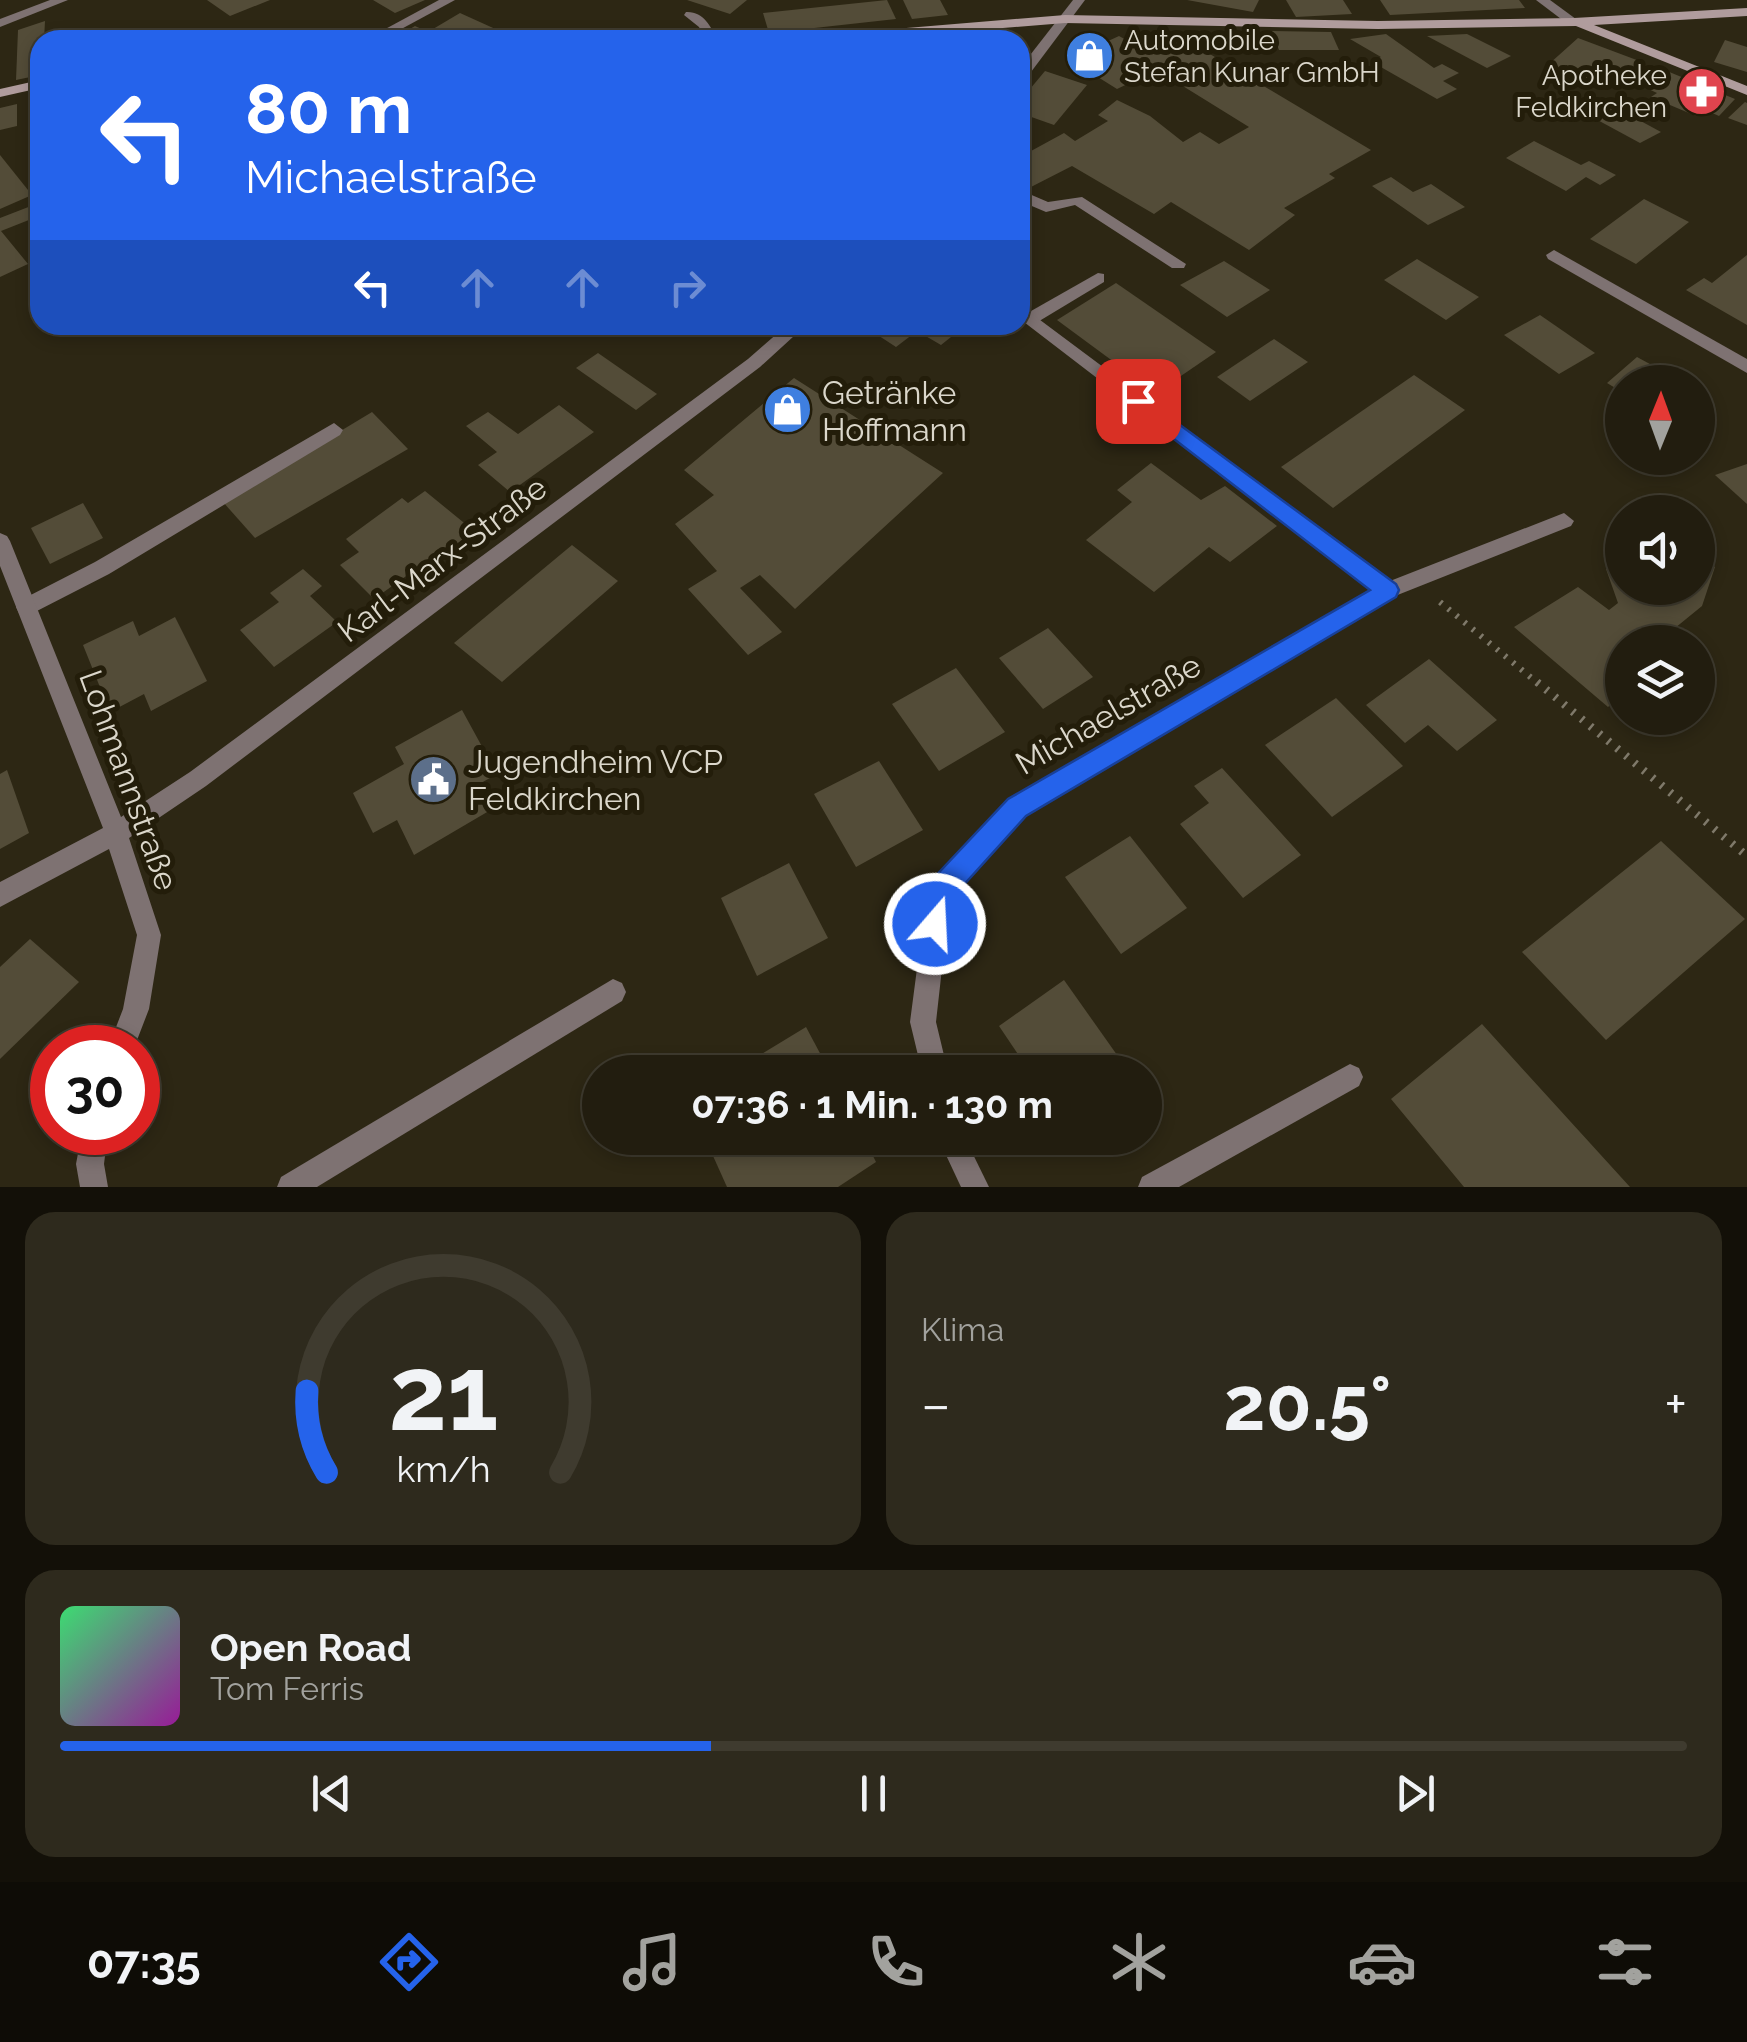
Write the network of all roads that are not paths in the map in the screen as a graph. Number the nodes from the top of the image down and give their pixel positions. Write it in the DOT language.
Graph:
graph roads {
  1 [pos="62,0"];
  2 [pos="449,0"];
  3 [pos="1079,0"];
  4 [pos="1542,0"];
  5 [pos="1747,12"];
  6 [pos="690,15"];
  7 [pos="1064,20"];
  8 [pos="1574,22"];
  9 [pos="0,23"];
  10 [pos="390,30"];
  11 [pos="706,30"];
  12 [pos="937,30"];
  13 [pos="1030,64"];
  14 [pos="30,86"];
  15 [pos="1747,91"];
  16 [pos="0,93"];
  17 [pos="1030,199"];
  18 [pos="1554,254"];
  19 [pos="1178,264"];
  20 [pos="1098,278"];
  21 [pos="1030,312"];
  22 [pos="1030,319"];
  23 [pos="786,335"];
  24 [pos="1747,367"];
  25 [pos="334,430"];
  26 [pos="1564,521"];
  27 [pos="0,541"];
  28 [pos="1388,590"];
  29 [pos="26,607"];
  30 [pos="116,834"];
  31 [pos="0,895"];
  32 [pos="613,992"];
  33 [pos="130,1025"];
  34 [pos="932,1055"];
  35 [pos="1350,1077"];
  36 [pos="92,1155"];
  37 [pos="959,1155"];
  38 [pos="94,1187"];
  39 [pos="291,1187"];
  40 [pos="975,1187"];
  41 [pos="1152,1187"];
  1 -- 9 [label="street"];
  2 -- 10 [label="street"];
  3 -- 7 [label="street"];
  4 -- 8 [label="street"];
  5 -- 8 [label="street"];
  6 -- 11 [label="street"];
  7 -- 8 [label="street"];
  7 -- 12 [label="street"];
  7 -- 13 [label="street"];
  8 -- 15 [label="street"];
  14 -- 16 [label="street"];
  17 -- 19 [label="street"];
  18 -- 24 [label="street"];
  20 -- 21 [label="street"];
  22 -- 28 [label="street"];
  23 -- 30 [label="street, Karl-Marx-Straße"];
  25 -- 29 [label="street"];
  26 -- 28 [label="street, Michaelstraße"];
  27 -- 29 [label="street, Lohmannstraße"];
  28 -- 34 [label="street, Michaelstraße"];
  29 -- 30 [label="street, Lohmannstraße"];
  30 -- 31 [label="street, Karl-Marx-Straße"];
  30 -- 33 [label="street, Lohmannstraße"];
  32 -- 39 [label="street"];
  35 -- 41 [label="street"];
  36 -- 38 [label="street"];
  37 -- 40 [label="street"];
}
